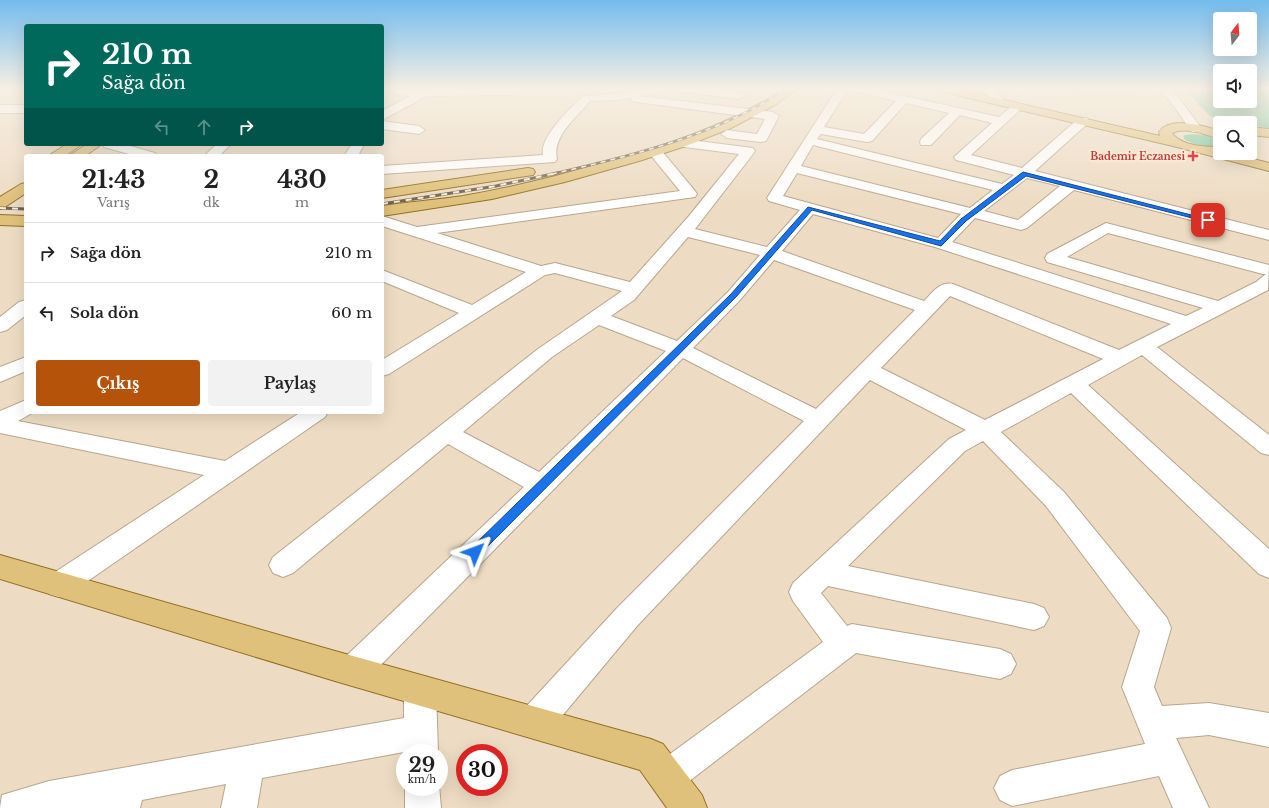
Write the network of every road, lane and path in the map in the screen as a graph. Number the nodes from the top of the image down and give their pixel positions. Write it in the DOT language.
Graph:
graph roads {
  1 [pos="395,127"];
  2 [pos="563,127"];
  3 [pos="723,127"];
  4 [pos="767,127"];
  5 [pos="820,127"];
  6 [pos="878,127"];
  7 [pos="941,127"];
  8 [pos="995,127"];
  9 [pos="1077,127"];
  10 [pos="1107,127"];
  11 [pos="1139,127"];
  12 [pos="1213,128"];
  13 [pos="1200,129"];
  14 [pos="419,130"];
  15 [pos="1168,130"];
  16 [pos="712,132"];
  17 [pos="1257,132"];
  18 [pos="1213,133"];
  19 [pos="1269,133"];
  20 [pos="814,136"];
  21 [pos="1269,138"];
  22 [pos="1257,139"];
  23 [pos="926,142"];
  24 [pos="682,143"];
  25 [pos="1175,143"];
  26 [pos="73,146"];
  27 [pos="93,146"];
  28 [pos="116,146"];
  29 [pos="223,146"];
  30 [pos="1206,151"];
  31 [pos="1213,152"];
  32 [pos="656,153"];
  33 [pos="59,154"];
  34 [pos="79,154"];
  35 [pos="143,154"];
  36 [pos="213,154"];
  37 [pos="1257,157"];
  38 [pos="1269,162"];
  39 [pos="566,163"];
  40 [pos="1269,167"];
  41 [pos="794,168"];
  42 [pos="384,170"];
  43 [pos="1025,174"];
  44 [pos="24,175"];
  45 [pos="1071,185"];
  46 [pos="24,188"];
  47 [pos="1005,189"];
  48 [pos="384,194"];
  49 [pos="2,197"];
  50 [pos="24,201"];
  51 [pos="810,208"];
  52 [pos="384,211"];
  53 [pos="973,212"];
  54 [pos="0,220"];
  55 [pos="24,221"];
  56 [pos="384,222"];
  57 [pos="408,230"];
  58 [pos="685,231"];
  59 [pos="1269,235"];
  60 [pos="384,238"];
  61 [pos="941,244"];
  62 [pos="771,253"];
  63 [pos="1269,270"];
  64 [pos="540,271"];
  65 [pos="384,276"];
  66 [pos="1269,279"];
  67 [pos="634,289"];
  68 [pos="1220,306"];
  69 [pos="24,308"];
  70 [pos="927,308"];
  71 [pos="473,312"];
  72 [pos="597,317"];
  73 [pos="9,319"];
  74 [pos="1188,323"];
  75 [pos="1144,346"];
  76 [pos="680,349"];
  77 [pos="384,352"];
  78 [pos="402,356"];
  79 [pos="1120,358"];
  80 [pos="24,364"];
  81 [pos="384,368"];
  82 [pos="868,370"];
  83 [pos="0,375"];
  84 [pos="1073,383"];
  85 [pos="24,408"];
  86 [pos="314,414"];
  87 [pos="820,420"];
  88 [pos="0,421"];
  89 [pos="0,425"];
  90 [pos="985,430"];
  91 [pos="446,433"];
  92 [pos="1269,447"];
  93 [pos="229,471"];
  94 [pos="542,485"];
  95 [pos="283,565"];
  96 [pos="1269,566"];
  97 [pos="0,567"];
  98 [pos="823,573"];
  99 [pos="59,585"];
  100 [pos="1034,617"];
  101 [pos="842,644"];
  102 [pos="1000,664"];
  103 [pos="352,670"];
  104 [pos="420,690"];
  105 [pos="535,722"];
  106 [pos="1152,724"];
  107 [pos="1269,730"];
  108 [pos="421,743"];
  109 [pos="1168,757"];
  110 [pos="247,764"];
  111 [pos="666,777"];
  112 [pos="1012,788"];
  113 [pos="126,796"];
  114 [pos="422,796"];
  115 [pos="16,808"];
  116 [pos="239,808"];
  117 [pos="423,808"];
  118 [pos="689,808"];
  119 [pos="1191,808"];
  1 -- 14 [label="street"];
  2 -- 42 [label="street"];
  3 -- 16 [label="main road"];
  4 -- 16 [label="street"];
  5 -- 20 [label="street"];
  6 -- 20 [label="street"];
  7 -- 23 [label="street"];
  8 -- 43 [label="street"];
  9 -- 43 [label="street"];
  10 -- 25 [label="main road"];
  11 -- 15 [label="main road"];
  12 -- 13 [label="main road"];
  13 -- 15 [label="main road"];
  13 -- 18 [label="main road"];
  15 -- 25 [label="main road"];
  16 -- 24 [label="main road"];
  17 -- 19 [label="main road"];
  20 -- 41 [label="street"];
  20 -- 47 [label="street"];
  21 -- 22 [label="main road"];
  24 -- 32 [label="main road"];
  24 -- 58 [label="street"];
  25 -- 30 [label="main road"];
  26 -- 33 [label="main road"];
  27 -- 34 [label="main road"];
  28 -- 35 [label="street"];
  29 -- 36 [label="street"];
  30 -- 31 [label="main road"];
  30 -- 40 [label="main road"];
  32 -- 52 [label="main road"];
  32 -- 57 [label="street"];
  37 -- 38 [label="main road"];
  39 -- 48 [label="main road"];
  41 -- 51 [label="street"];
  41 -- 53 [label="street"];
  43 -- 45 [label="street"];
  43 -- 47 [label="street"];
  44 -- 49 [label="main road"];
  45 -- 53 [label="street"];
  45 -- 59 [label="street"];
  46 -- 49 [label="main road"];
  47 -- 53 [label="street"];
  49 -- 50 [label="main road"];
  51 -- 61 [label="street"];
  51 -- 62 [label="street"];
  53 -- 61 [label="street"];
  54 -- 55 [label="main road"];
  56 -- 57 [label="street"];
  57 -- 60 [label="street"];
  57 -- 64 [label="street"];
  58 -- 62 [label="street"];
  58 -- 67 [label="street"];
  61 -- 74 [label="street"];
  62 -- 70 [label="street"];
  62 -- 76 [label="street"];
  63 -- 68 [label="street"];
  64 -- 67 [label="street"];
  64 -- 71 [label="street"];
  65 -- 71 [label="street"];
  66 -- 68 [label="street"];
  67 -- 72 [label="street"];
  68 -- 74 [label="street"];
  69 -- 73 [label="street"];
  70 -- 79 [label="street"];
  70 -- 82 [label="street"];
  71 -- 78 [label="street"];
  72 -- 76 [label="street"];
  72 -- 91 [label="street"];
  74 -- 75 [label="street"];
  75 -- 79 [label="street"];
  75 -- 92 [label="street"];
  76 -- 87 [label="street"];
  76 -- 94 [label="street"];
  77 -- 78 [label="street"];
  78 -- 81 [label="street"];
  79 -- 84 [label="street"];
  80 -- 83 [label="street"];
  82 -- 87 [label="street"];
  82 -- 90 [label="street"];
  84 -- 90 [label="street"];
  84 -- 96 [label="street"];
  85 -- 88 [label="street"];
  86 -- 93 [label="street"];
  87 -- 105 [label="street"];
  89 -- 93 [label="street"];
  90 -- 98 [label="street"];
  90 -- 106 [label="street"];
  91 -- 94 [label="street"];
  91 -- 95 [label="street"];
  93 -- 99 [label="street"];
  94 -- 103 [label="street"];
  97 -- 99 [label="main road"];
  98 -- 100 [label="street"];
  98 -- 101 [label="street"];
  99 -- 103 [label="main road"];
  101 -- 102 [label="street"];
  101 -- 111 [label="street"];
  103 -- 104 [label="main road"];
  104 -- 105 [label="main road"];
  104 -- 108 [label="street"];
  105 -- 111 [label="main road"];
  106 -- 107 [label="street"];
  106 -- 109 [label="street"];
  108 -- 110 [label="street"];
  109 -- 112 [label="street"];
  109 -- 119 [label="street"];
  110 -- 113 [label="street"];
  110 -- 116 [label="street"];
  111 -- 118 [label="main road"];
  113 -- 115 [label="street"];
  114 -- 117 [label="street"];
}
